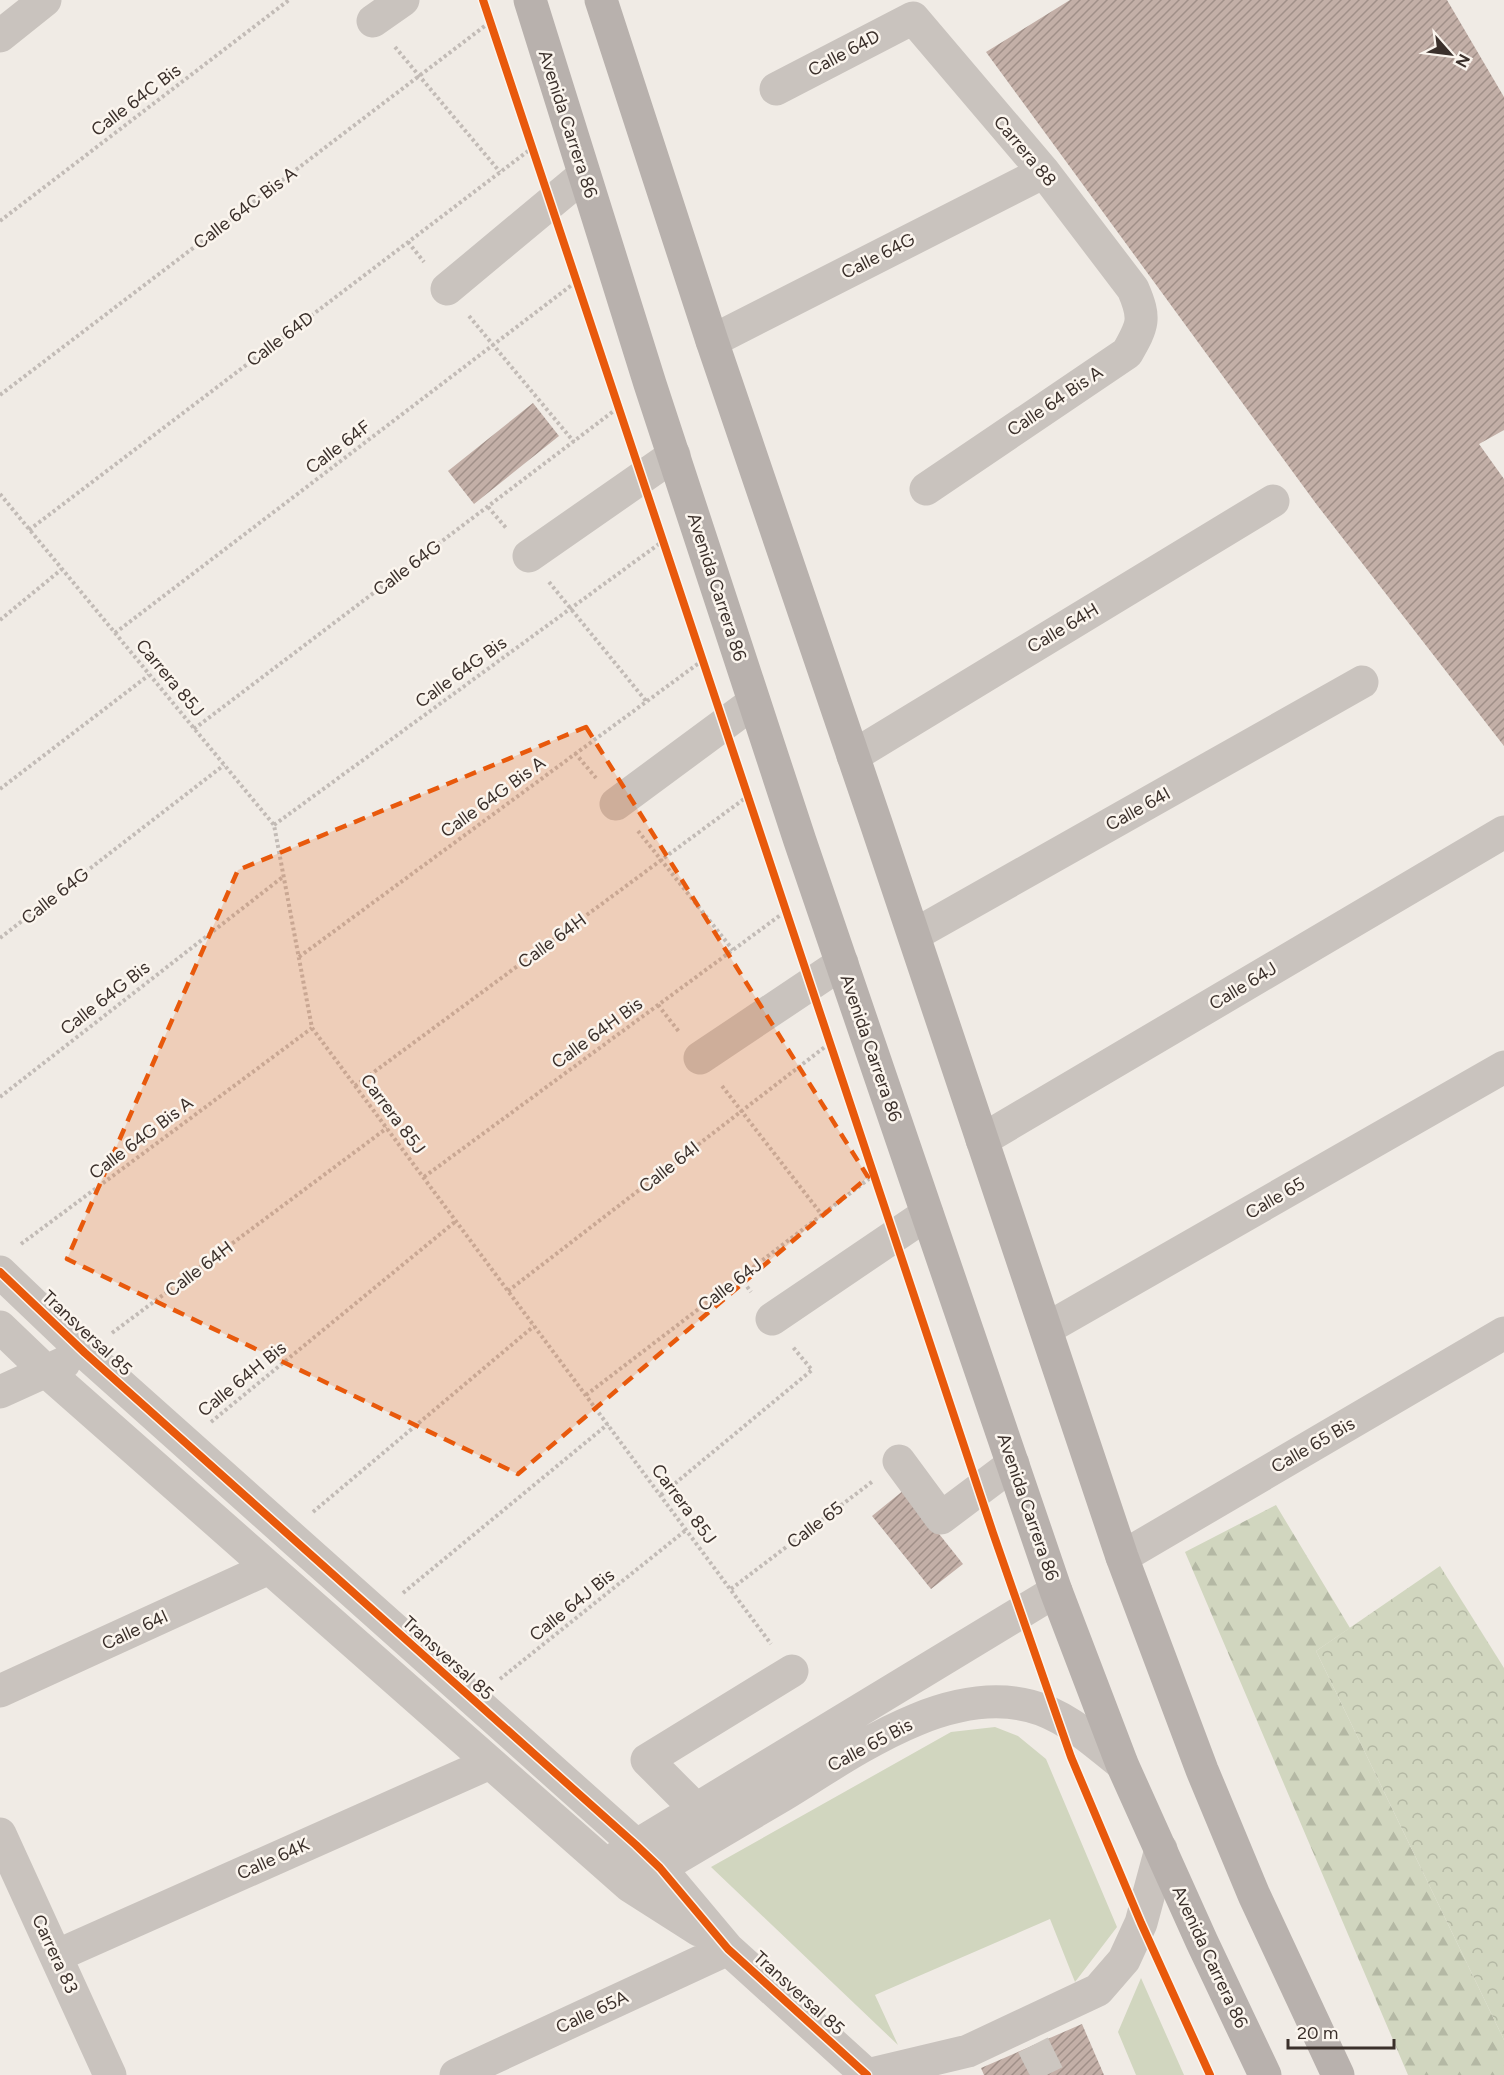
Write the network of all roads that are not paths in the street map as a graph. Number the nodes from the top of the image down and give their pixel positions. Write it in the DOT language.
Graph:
graph roads {
  1 [pos="45,0"];
  2 [pos="403,0"];
  3 [pos="530,0"];
  4 [pos="601,0"];
  5 [pos="913,18"];
  6 [pos="5,21"];
  7 [pos="373,21"];
  8 [pos="776,89"];
  9 [pos="1044,172"];
  10 [pos="584,175"];
  11 [pos="447,289"];
  12 [pos="1133,289"];
  13 [pos="712,340"];
  14 [pos="674,456"];
  15 [pos="926,489"];
  16 [pos="1273,501"];
  17 [pos="528,556"];
  18 [pos="1362,682"];
  19 [pos="754,702"];
  20 [pos="853,756"];
  21 [pos="616,804"];
  22 [pos="1504,832"];
  23 [pos="914,935"];
  24 [pos="842,963"];
  25 [pos="700,1058"];
  26 [pos="1504,1067"];
  27 [pos="982,1140"];
  28 [pos="927,1214"];
  29 [pos="8,1260"];
  30 [pos="772,1319"];
  31 [pos="0,1327"];
  32 [pos="1046,1329"];
  33 [pos="1504,1333"];
  34 [pos="85,1353"];
  35 [pos="46,1371"];
  36 [pos="0,1392"];
  37 [pos="899,1461"];
  38 [pos="1013,1464"];
  39 [pos="1122,1557"];
  40 [pos="269,1568"];
  41 [pos="1056,1591"];
  42 [pos="792,1671"];
  43 [pos="0,1691"];
  44 [pos="490,1762"];
  45 [pos="1122,1764"];
  46 [pos="696,1809"];
  47 [pos="720,1832"];
  48 [pos="0,1834"];
  49 [pos="636,1845"];
  50 [pos="1161,1849"];
  51 [pos="605,1864"];
  52 [pos="660,1868"];
  53 [pos="630,1886"];
  54 [pos="728,1949"];
  55 [pos="56,1956"];
  56 [pos="110,2075"];
  57 [pos="456,2075"];
  58 [pos="867,2075"];
  59 [pos="1265,2075"];
  60 [pos="1338,2075"];
  1 -- 6 [label="street"];
  2 -- 7 [label="street"];
  3 -- 10 [label="main road, Avenida Carrera 86"];
  4 -- 13 [label="main road"];
  5 -- 8 [label="street, Calle 64D"];
  5 -- 9 [label="street, Carrera 88"];
  9 -- 12 [label="street, Carrera 88"];
  9 -- 13 [label="street, Calle 64G"];
  10 -- 11 [label="street"];
  10 -- 14 [label="main road, Avenida Carrera 86"];
  12 -- 15 [label="street, Calle 64 Bis A"];
  13 -- 20 [label="main road"];
  14 -- 17 [label="street"];
  14 -- 19 [label="main road, Avenida Carrera 86"];
  16 -- 20 [label="street, Calle 64H"];
  18 -- 23 [label="street, Calle 64I"];
  19 -- 21 [label="street"];
  19 -- 24 [label="main road, Avenida Carrera 86"];
  20 -- 23 [label="main road"];
  22 -- 27 [label="street, Calle 64J"];
  23 -- 27 [label="main road"];
  24 -- 25 [label="street"];
  24 -- 28 [label="main road, Avenida Carrera 86"];
  26 -- 32 [label="street, Calle 65"];
  27 -- 32 [label="main road"];
  28 -- 30 [label="street"];
  28 -- 38 [label="main road, Avenida Carrera 86"];
  29 -- 34 [label="street, Transversal 85"];
  31 -- 35 [label="street, Transversal 85"];
  32 -- 39 [label="main road"];
  33 -- 39 [label="street, Calle 65 Bis"];
  34 -- 35 [label="street"];
  34 -- 49 [label="street, Transversal 85"];
  35 -- 36 [label="street"];
  35 -- 40 [label="street, Transversal 85"];
  37 -- 38 [label="street"];
  38 -- 41 [label="main road, Avenida Carrera 86"];
  39 -- 60 [label="main road"];
  40 -- 43 [label="street, Calle 64I"];
  40 -- 44 [label="street, Transversal 85"];
  41 -- 45 [label="main road, Avenida Carrera 86"];
  41 -- 46 [label="street, Calle 65 Bis"];
  42 -- 46 [label="street"];
  44 -- 51 [label="street, Transversal 85"];
  44 -- 55 [label="street, Calle 64K"];
  45 -- 47 [label="street, Calle 65 Bis"];
  45 -- 50 [label="main road, Avenida Carrera 86"];
  46 -- 47 [label="street"];
  46 -- 49 [label="street, Calle 65 Bis"];
  47 -- 52 [label="street, Calle 65 Bis"];
  48 -- 55 [label="street, Carrera 83"];
  49 -- 51 [label="street, Calle 65 Bis"];
  49 -- 52 [label="street, Transversal 85"];
  50 -- 58 [label="street"];
  50 -- 59 [label="main road, Avenida Carrera 86"];
  51 -- 53 [label="street, Transversal 85"];
  52 -- 53 [label="street, Calle 65 Bis"];
  52 -- 54 [label="street, Transversal 85"];
  53 -- 54 [label="street, Transversal 85"];
  54 -- 57 [label="street, Calle 65A"];
  54 -- 58 [label="street, Transversal 85"];
  55 -- 56 [label="street, Carrera 83"];
}
